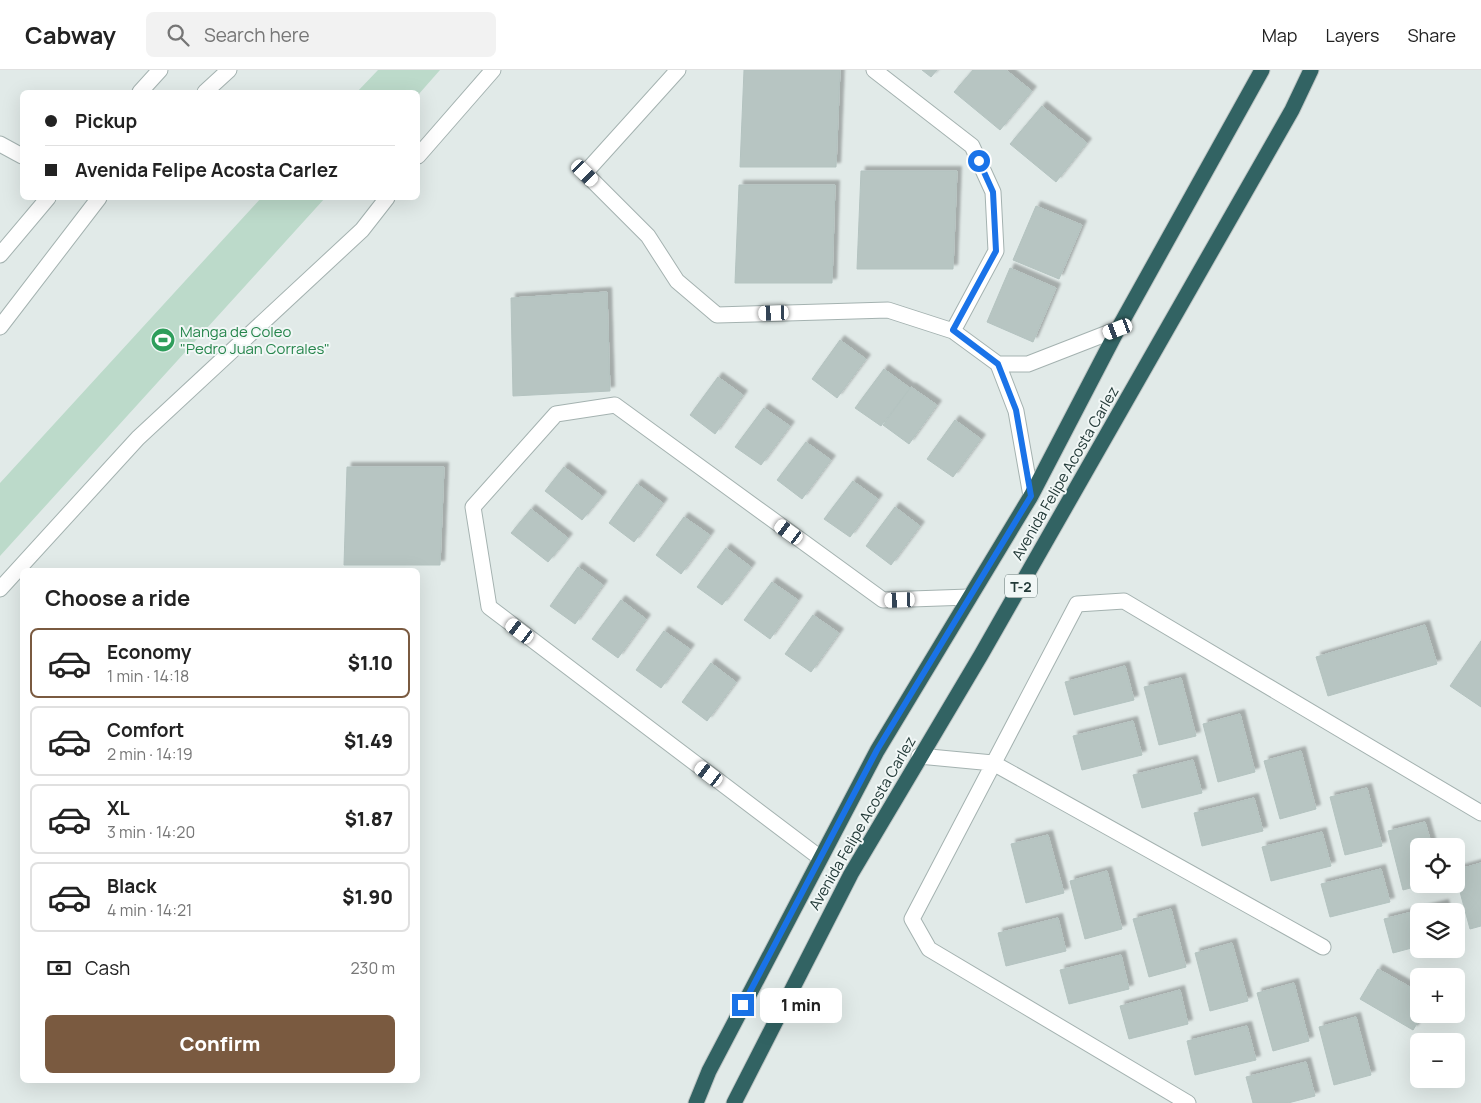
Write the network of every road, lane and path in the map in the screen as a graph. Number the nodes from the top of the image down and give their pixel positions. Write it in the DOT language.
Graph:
graph roads {
  1 [pos="160,70"];
  2 [pos="228,70"];
  3 [pos="493,70"];
  4 [pos="678,70"];
  5 [pos="874,70"];
  6 [pos="1262,70"];
  7 [pos="1311,70"];
  8 [pos="142,90"];
  9 [pos="207,90"];
  10 [pos="1,148"];
  11 [pos="420,154"];
  12 [pos="20,155"];
  13 [pos="46,200"];
  14 [pos="97,200"];
  15 [pos="384,200"];
  16 [pos="0,255"];
  17 [pos="0,327"];
  18 [pos="1118,329"];
  19 [pos="953,330"];
  20 [pos="998,364"];
  21 [pos="1031,496"];
  22 [pos="0,589"];
  23 [pos="969,597"];
  24 [pos="919,756"];
  25 [pos="993,763"];
  26 [pos="1481,813"];
  27 [pos="819,857"];
  28 [pos="1323,947"];
  29 [pos="696,1103"];
  30 [pos="734,1103"];
  31 [pos="1188,1103"];
  1 -- 8 [label="street"];
  2 -- 9 [label="street"];
  3 -- 11 [label="street"];
  4 -- 19 [label="street"];
  5 -- 19 [label="street"];
  6 -- 18 [label="highway, Avenida Felipe Acosta Carlez / T-2"];
  7 -- 24 [label="highway, Avenida Felipe Acosta Carlez / T-2"];
  10 -- 12 [label="street"];
  13 -- 16 [label="street"];
  14 -- 17 [label="street"];
  15 -- 22 [label="street"];
  18 -- 20 [label="street"];
  18 -- 21 [label="highway, Avenida Felipe Acosta Carlez / T-2"];
  19 -- 20 [label="street"];
  20 -- 21 [label="street"];
  21 -- 23 [label="highway, Avenida Felipe Acosta Carlez / T-2"];
  23 -- 27 [label="highway, Avenida Felipe Acosta Carlez / T-2"];
  23 -- 27 [label="street"];
  24 -- 25 [label="street"];
  24 -- 30 [label="highway, Avenida Felipe Acosta Carlez / T-2"];
  25 -- 26 [label="street"];
  25 -- 28 [label="street"];
  25 -- 31 [label="street"];
  27 -- 29 [label="highway, Avenida Felipe Acosta Carlez / T-2"];
}
